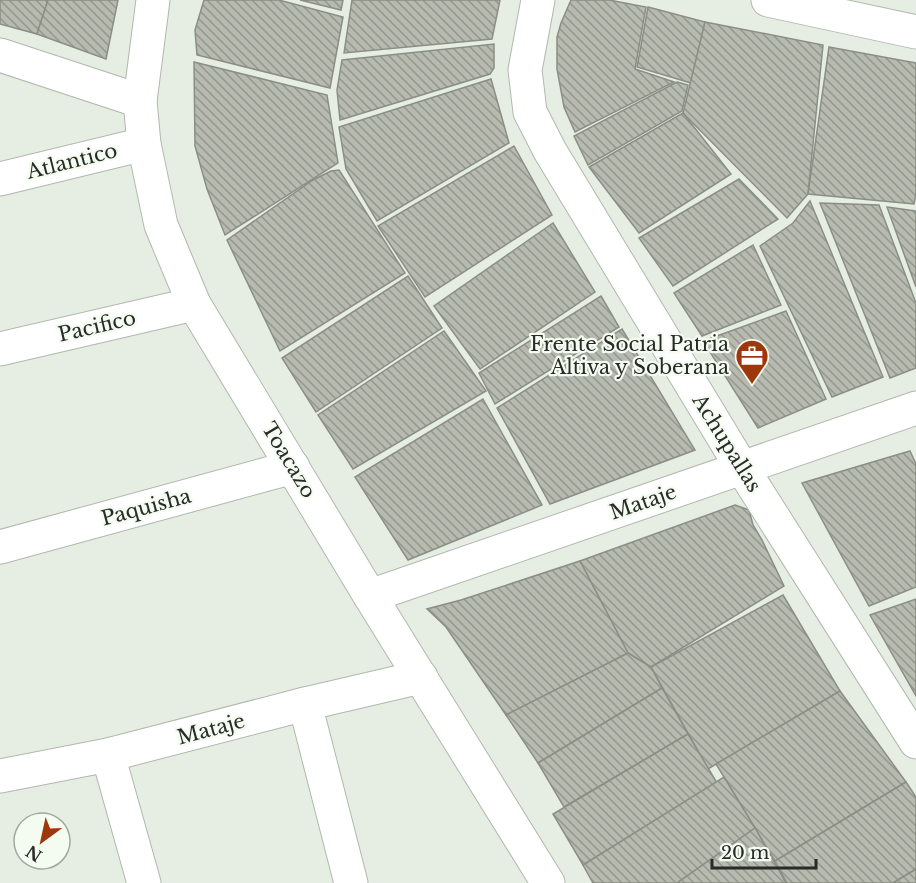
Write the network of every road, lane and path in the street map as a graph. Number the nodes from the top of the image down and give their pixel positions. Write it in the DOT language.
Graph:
graph roads {
  1 [pos="153,0"];
  2 [pos="538,0"];
  3 [pos="768,0"];
  4 [pos="916,32"];
  5 [pos="0,55"];
  6 [pos="140,101"];
  7 [pos="144,144"];
  8 [pos="0,179"];
  9 [pos="194,304"];
  10 [pos="0,349"];
  11 [pos="916,408"];
  12 [pos="293,467"];
  13 [pos="742,468"];
  14 [pos="0,547"];
  15 [pos="370,596"];
  16 [pos="421,677"];
  17 [pos="305,704"];
  18 [pos="916,742"];
  19 [pos="108,755"];
  20 [pos="0,776"];
  21 [pos="144,883"];
  22 [pos="351,883"];
  23 [pos="548,883"];
  1 -- 6 [label="street, Toacazo"];
  2 -- 13 [label="street, Achupallas"];
  3 -- 4 [label="street"];
  5 -- 6 [label="street"];
  6 -- 7 [label="street, Toacazo"];
  7 -- 8 [label="street, Atlantico"];
  7 -- 9 [label="street, Toacazo"];
  9 -- 10 [label="street, Pacifico"];
  9 -- 12 [label="street, Toacazo"];
  11 -- 13 [label="street, Mataje"];
  12 -- 14 [label="street, Paquisha"];
  12 -- 15 [label="street, Toacazo"];
  13 -- 15 [label="street, Mataje"];
  13 -- 18 [label="street, Achupallas"];
  15 -- 16 [label="street, Toacazo"];
  16 -- 17 [label="street, Mataje"];
  16 -- 23 [label="street, Toacazo"];
  17 -- 19 [label="street, Mataje"];
  17 -- 22 [label="street"];
  19 -- 20 [label="street, Mataje"];
  19 -- 21 [label="street"];
}
